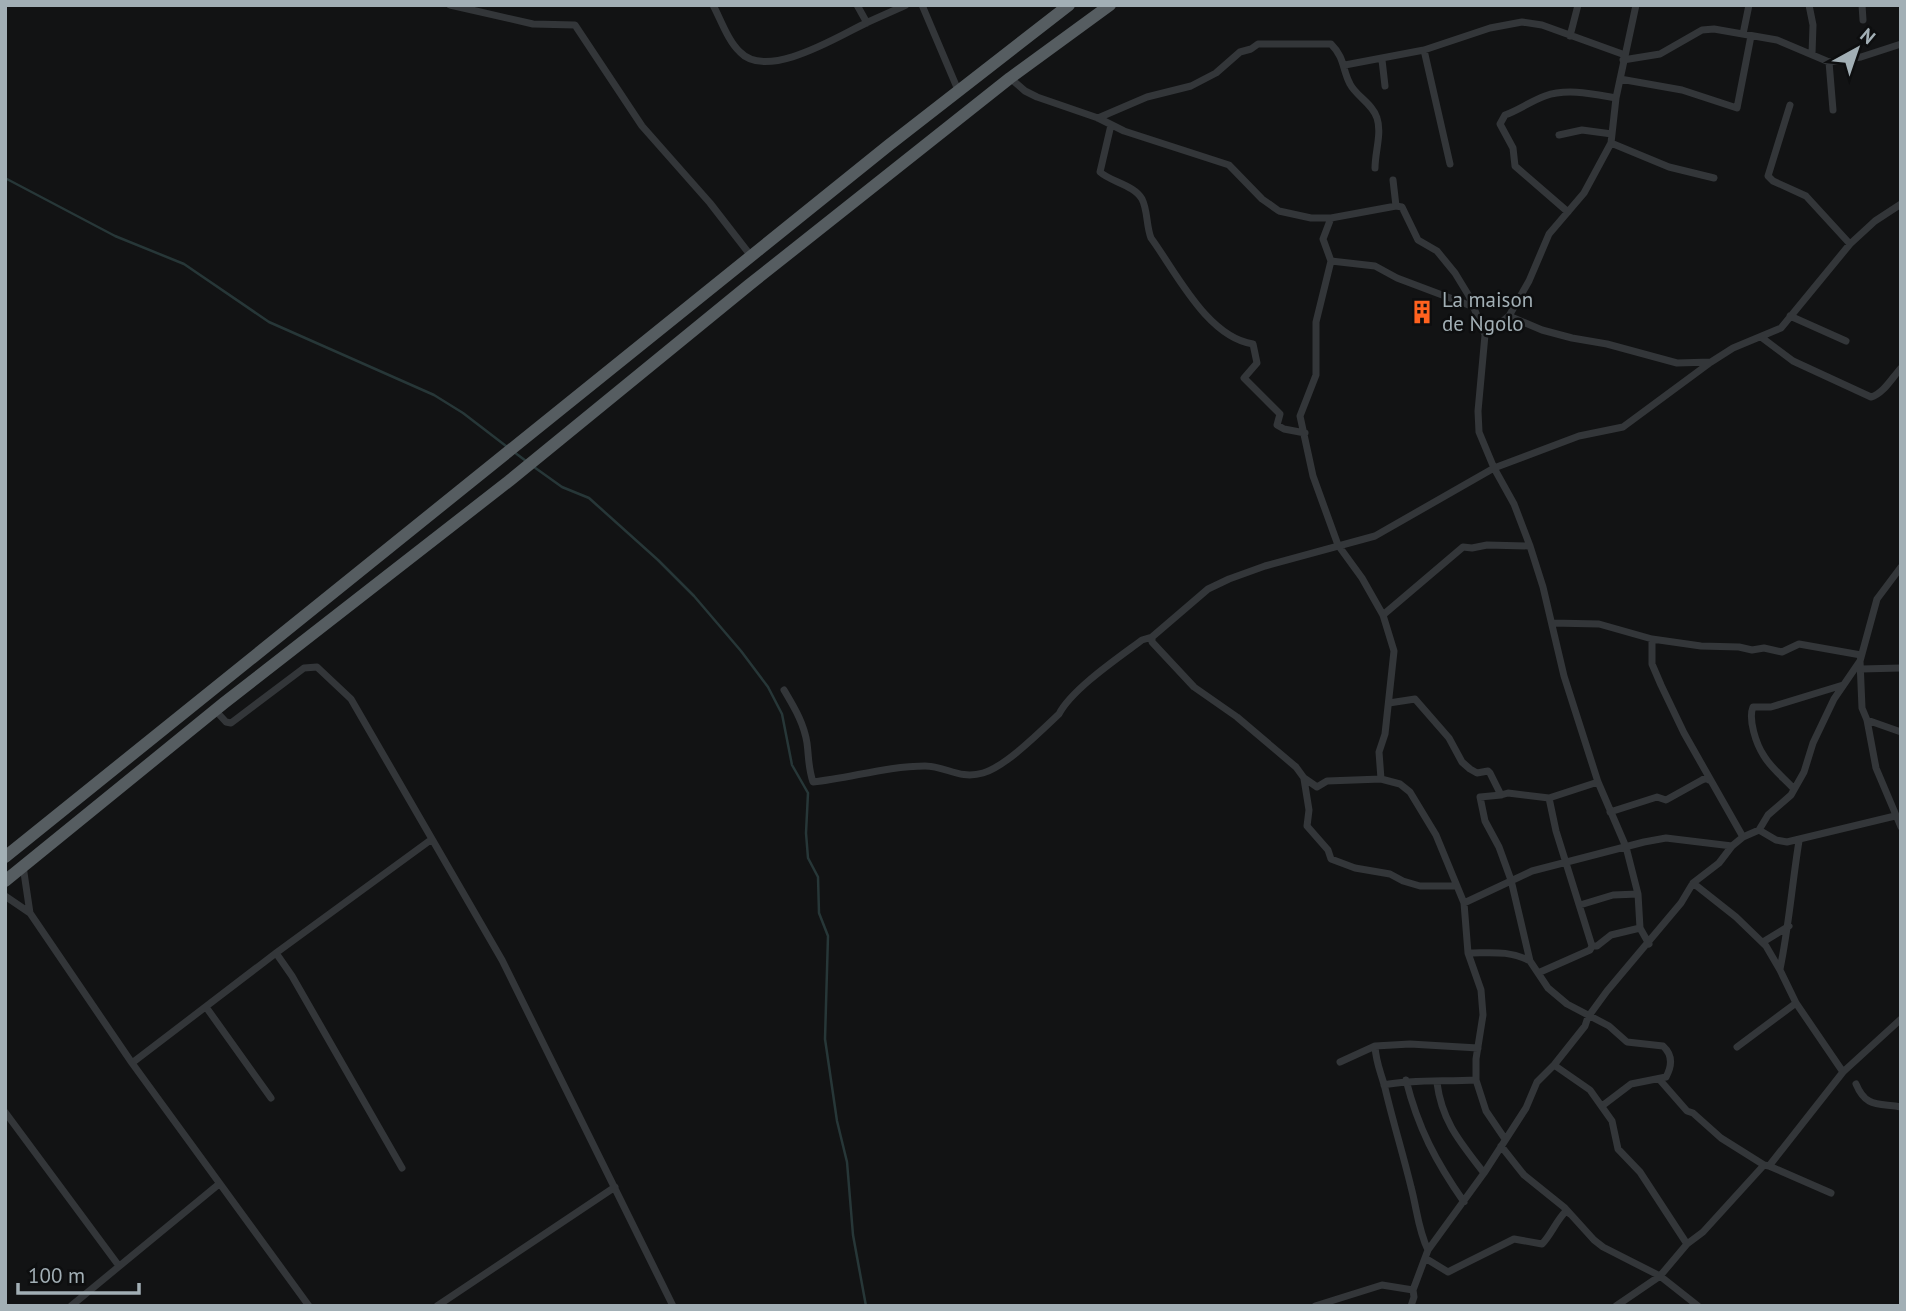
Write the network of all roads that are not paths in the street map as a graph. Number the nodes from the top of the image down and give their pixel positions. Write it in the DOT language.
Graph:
graph roads {
  1 [pos="450,5"];
  2 [pos="713,5"];
  3 [pos="857,5"];
  4 [pos="906,5"];
  5 [pos="922,5"];
  6 [pos="1069,5"];
  7 [pos="1110,5"];
  8 [pos="1578,5"];
  9 [pos="1636,5"];
  10 [pos="1749,5"];
  11 [pos="1809,5"];
  12 [pos="1861,5"];
  13 [pos="1863,20"];
  14 [pos="867,23"];
  15 [pos="1747,35"];
  16 [pos="1570,36"];
  17 [pos="1899,47"];
  18 [pos="1424,50"];
  19 [pos="1812,54"];
  20 [pos="1624,57"];
  21 [pos="1382,60"];
  22 [pos="1829,62"];
  23 [pos="1345,65"];
  24 [pos="1010,78"];
  25 [pos="1620,79"];
  26 [pos="1385,86"];
  27 [pos="958,90"];
  28 [pos="1616,98"];
  29 [pos="1790,105"];
  30 [pos="1833,110"];
  31 [pos="1098,118"];
  32 [pos="1111,125"];
  33 [pos="1559,135"];
  34 [pos="1611,138"];
  35 [pos="1450,164"];
  36 [pos="1375,168"];
  37 [pos="1714,178"];
  38 [pos="1393,180"];
  39 [pos="1901,204"];
  40 [pos="1396,206"];
  41 [pos="1568,212"];
  42 [pos="1331,218"];
  43 [pos="1427,237"];
  44 [pos="1418,240"];
  45 [pos="1850,244"];
  46 [pos="751,256"];
  47 [pos="1331,261"];
  48 [pos="1474,307"];
  49 [pos="1509,316"];
  50 [pos="1790,316"];
  51 [pos="1485,335"];
  52 [pos="1761,337"];
  53 [pos="1846,341"];
  54 [pos="1711,362"];
  55 [pos="1901,368"];
  56 [pos="1305,433"];
  57 [pos="1494,468"];
  58 [pos="1338,545"];
  59 [pos="1530,546"];
  60 [pos="1901,568"];
  61 [pos="1383,615"];
  62 [pos="1552,624"];
  63 [pos="1152,637"];
  64 [pos="1652,639"];
  65 [pos="1861,662"];
  66 [pos="1901,668"];
  67 [pos="1843,684"];
  68 [pos="784,690"];
  69 [pos="1389,699"];
  70 [pos="215,710"];
  71 [pos="1867,720"];
  72 [pos="1901,732"];
  73 [pos="1304,778"];
  74 [pos="1381,779"];
  75 [pos="1710,781"];
  76 [pos="1598,782"];
  77 [pos="1794,789"];
  78 [pos="1501,795"];
  79 [pos="1549,798"];
  80 [pos="1610,811"];
  81 [pos="1895,816"];
  82 [pos="1901,827"];
  83 [pos="1759,830"];
  84 [pos="1743,837"];
  85 [pos="432,839"];
  86 [pos="1799,841"];
  87 [pos="1626,846"];
  88 [pos="1732,846"];
  89 [pos="5,857"];
  90 [pos="1566,861"];
  91 [pos="23,866"];
  92 [pos="1511,880"];
  93 [pos="5,881"];
  94 [pos="1693,883"];
  95 [pos="1456,886"];
  96 [pos="1639,894"];
  97 [pos="5,896"];
  98 [pos="1464,903"];
  99 [pos="1580,905"];
  100 [pos="30,913"];
  101 [pos="1789,926"];
  102 [pos="1640,928"];
  103 [pos="1763,942"];
  104 [pos="1649,944"];
  105 [pos="1592,946"];
  106 [pos="276,953"];
  107 [pos="1468,953"];
  108 [pos="1530,961"];
  109 [pos="1780,970"];
  110 [pos="1538,973"];
  111 [pos="1796,1003"];
  112 [pos="206,1007"];
  113 [pos="1588,1017"];
  114 [pos="1901,1019"];
  115 [pos="1375,1046"];
  116 [pos="1737,1047"];
  117 [pos="1478,1048"];
  118 [pos="1339,1062"];
  119 [pos="132,1063"];
  120 [pos="1555,1065"];
  121 [pos="1843,1072"];
  122 [pos="1659,1079"];
  123 [pos="1406,1080"];
  124 [pos="1476,1080"];
  125 [pos="1437,1083"];
  126 [pos="1856,1084"];
  127 [pos="1384,1085"];
  128 [pos="271,1098"];
  129 [pos="1602,1106"];
  130 [pos="1901,1107"];
  131 [pos="5,1112"];
  132 [pos="1503,1143"];
  133 [pos="1767,1165"];
  134 [pos="402,1168"];
  135 [pos="1484,1173"];
  136 [pos="219,1184"];
  137 [pos="615,1187"];
  138 [pos="1830,1193"];
  139 [pos="1464,1202"];
  140 [pos="1570,1214"];
  141 [pos="1687,1244"];
  142 [pos="1426,1254"];
  143 [pos="119,1266"];
  144 [pos="1660,1276"];
  145 [pos="1412,1290"];
  146 [pos="71,1306"];
  147 [pos="309,1306"];
  148 [pos="437,1306"];
  149 [pos="673,1306"];
  150 [pos="1315,1306"];
  151 [pos="1411,1306"];
  152 [pos="1616,1306"];
  153 [pos="1698,1306"];
  1 -- 46 [label="street"];
  2 -- 14 [label="street"];
  3 -- 14 [label="street"];
  4 -- 14 [label="street"];
  5 -- 27 [label="street"];
  6 -- 27 [label="highway"];
  7 -- 24 [label="highway"];
  8 -- 16 [label="street"];
  9 -- 20 [label="street"];
  10 -- 15 [label="street"];
  11 -- 19 [label="street"];
  12 -- 13 [label="street"];
  15 -- 19 [label="street"];
  15 -- 20 [label="street"];
  15 -- 25 [label="street"];
  16 -- 18 [label="street"];
  16 -- 20 [label="street"];
  17 -- 22 [label="street"];
  18 -- 21 [label="street"];
  18 -- 35 [label="street"];
  19 -- 22 [label="street"];
  20 -- 25 [label="street"];
  21 -- 23 [label="street"];
  21 -- 26 [label="street"];
  22 -- 30 [label="street"];
  23 -- 31 [label="street"];
  23 -- 36 [label="street"];
  24 -- 31 [label="street"];
  24 -- 70 [label="highway"];
  25 -- 28 [label="street"];
  27 -- 46 [label="highway"];
  28 -- 34 [label="street"];
  28 -- 41 [label="street"];
  29 -- 45 [label="street"];
  31 -- 32 [label="street"];
  32 -- 42 [label="street"];
  32 -- 56 [label="street"];
  33 -- 34 [label="street"];
  34 -- 37 [label="street"];
  34 -- 41 [label="street"];
  38 -- 40 [label="street"];
  39 -- 45 [label="street"];
  40 -- 42 [label="street"];
  40 -- 44 [label="street"];
  41 -- 49 [label="street"];
  42 -- 47 [label="street"];
  43 -- 44 [label="street"];
  44 -- 48 [label="street"];
  45 -- 50 [label="street"];
  46 -- 89 [label="highway"];
  47 -- 48 [label="street"];
  47 -- 56 [label="street"];
  48 -- 51 [label="street"];
  49 -- 51 [label="street"];
  49 -- 54 [label="street"];
  50 -- 52 [label="street"];
  50 -- 53 [label="street"];
  51 -- 57 [label="street"];
  52 -- 54 [label="street"];
  52 -- 55 [label="street"];
  54 -- 57 [label="street"];
  56 -- 58 [label="street"];
  57 -- 58 [label="street"];
  57 -- 59 [label="street"];
  58 -- 61 [label="street"];
  58 -- 63 [label="street"];
  59 -- 61 [label="street"];
  59 -- 62 [label="street"];
  60 -- 65 [label="street"];
  61 -- 69 [label="street"];
  62 -- 64 [label="street"];
  62 -- 76 [label="street"];
  63 -- 68 [label="street"];
  63 -- 73 [label="street"];
  64 -- 65 [label="street"];
  64 -- 75 [label="street"];
  65 -- 66 [label="street"];
  65 -- 67 [label="street"];
  65 -- 71 [label="street"];
  67 -- 77 [label="street"];
  67 -- 77 [label="street"];
  69 -- 74 [label="street"];
  69 -- 78 [label="street"];
  70 -- 85 [label="street"];
  70 -- 91 [label="highway"];
  71 -- 72 [label="street"];
  71 -- 81 [label="street"];
  73 -- 74 [label="street"];
  73 -- 95 [label="street"];
  74 -- 95 [label="street"];
  75 -- 80 [label="street"];
  75 -- 84 [label="street"];
  76 -- 79 [label="street"];
  76 -- 80 [label="street"];
  77 -- 83 [label="street"];
  78 -- 79 [label="street"];
  78 -- 92 [label="street"];
  79 -- 90 [label="street"];
  80 -- 87 [label="street"];
  81 -- 82 [label="street"];
  81 -- 86 [label="street"];
  83 -- 84 [label="street"];
  83 -- 86 [label="street"];
  84 -- 88 [label="street"];
  85 -- 106 [label="street"];
  85 -- 137 [label="street"];
  86 -- 101 [label="street"];
  87 -- 88 [label="street"];
  87 -- 90 [label="street"];
  87 -- 96 [label="street"];
  88 -- 94 [label="street"];
  90 -- 92 [label="street"];
  90 -- 99 [label="street"];
  91 -- 93 [label="highway"];
  91 -- 100 [label="street"];
  92 -- 98 [label="street"];
  92 -- 108 [label="street"];
  94 -- 103 [label="street"];
  94 -- 104 [label="street"];
  95 -- 98 [label="street"];
  96 -- 99 [label="street"];
  96 -- 102 [label="street"];
  97 -- 100 [label="street"];
  98 -- 107 [label="street"];
  99 -- 105 [label="street"];
  100 -- 119 [label="street"];
  101 -- 103 [label="street"];
  101 -- 109 [label="street"];
  102 -- 104 [label="street"];
  102 -- 105 [label="street"];
  103 -- 109 [label="street"];
  104 -- 113 [label="street"];
  105 -- 110 [label="street"];
  106 -- 112 [label="street"];
  106 -- 134 [label="street"];
  107 -- 108 [label="street"];
  107 -- 117 [label="street"];
  108 -- 110 [label="street"];
  109 -- 111 [label="street"];
  110 -- 113 [label="street"];
  111 -- 116 [label="street"];
  111 -- 121 [label="street"];
  112 -- 119 [label="street"];
  112 -- 128 [label="street"];
  113 -- 120 [label="street"];
  113 -- 122 [label="street"];
  114 -- 121 [label="street"];
  115 -- 117 [label="street"];
  115 -- 118 [label="street"];
  115 -- 127 [label="street"];
  117 -- 124 [label="street"];
  119 -- 136 [label="street"];
  120 -- 129 [label="street"];
  120 -- 132 [label="street"];
  121 -- 133 [label="street"];
  122 -- 129 [label="street"];
  122 -- 133 [label="street"];
  123 -- 125 [label="street"];
  123 -- 127 [label="street"];
  123 -- 139 [label="street"];
  124 -- 125 [label="street"];
  124 -- 132 [label="street"];
  125 -- 135 [label="street"];
  126 -- 130 [label="street"];
  127 -- 142 [label="street"];
  129 -- 141 [label="street"];
  131 -- 143 [label="street"];
  132 -- 135 [label="street"];
  132 -- 140 [label="street"];
  133 -- 138 [label="street"];
  133 -- 141 [label="street"];
  135 -- 139 [label="street"];
  136 -- 143 [label="street"];
  136 -- 147 [label="street"];
  137 -- 148 [label="street"];
  137 -- 149 [label="street"];
  139 -- 142 [label="street"];
  140 -- 142 [label="street"];
  140 -- 144 [label="street"];
  141 -- 144 [label="street"];
  142 -- 145 [label="street"];
  143 -- 146 [label="street"];
  144 -- 152 [label="street"];
  144 -- 153 [label="street"];
  145 -- 150 [label="street"];
  145 -- 151 [label="street"];
}
